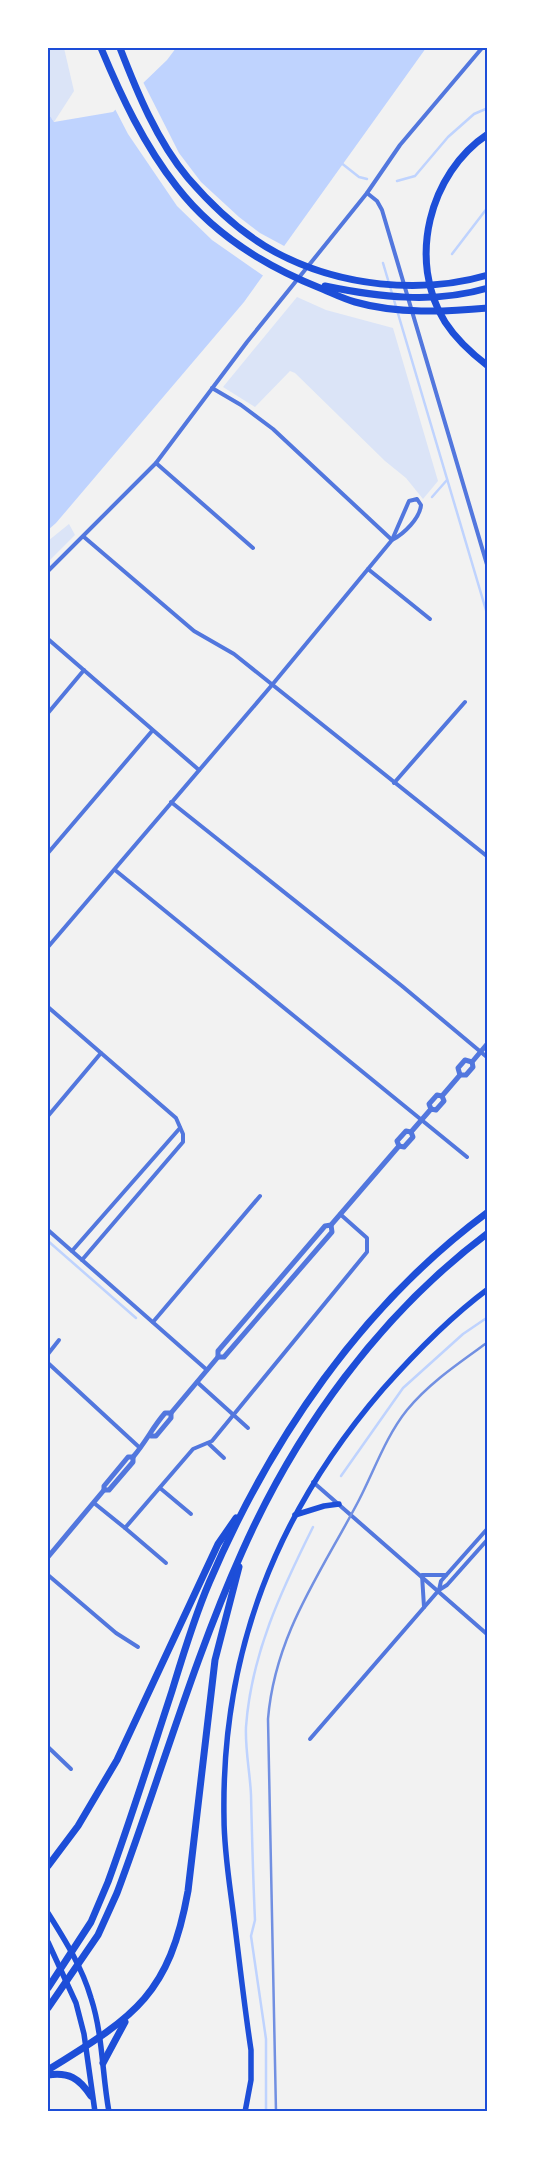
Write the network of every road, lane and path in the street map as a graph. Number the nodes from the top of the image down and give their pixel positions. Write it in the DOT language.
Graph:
graph roads {
  1 [pos="101,48"];
  2 [pos="120,48"];
  3 [pos="482,48"];
  4 [pos="488,134"];
  5 [pos="367,193"];
  6 [pos="488,275"];
  7 [pos="307,283"];
  8 [pos="485,289"];
  9 [pos="486,308"];
  10 [pos="488,366"];
  11 [pos="212,388"];
  12 [pos="156,462"];
  13 [pos="84,537"];
  14 [pos="392,540"];
  15 [pos="253,548"];
  16 [pos="488,568"];
  17 [pos="368,569"];
  18 [pos="48,571"];
  19 [pos="430,618"];
  20 [pos="48,639"];
  21 [pos="84,670"];
  22 [pos="272,685"];
  23 [pos="465,702"];
  24 [pos="48,713"];
  25 [pos="152,731"];
  26 [pos="199,770"];
  27 [pos="394,783"];
  28 [pos="171,802"];
  29 [pos="48,853"];
  30 [pos="488,857"];
  31 [pos="114,870"];
  32 [pos="48,947"];
  33 [pos="48,1007"];
  34 [pos="488,1043"];
  35 [pos="480,1052"];
  36 [pos="101,1053"];
  37 [pos="488,1058"];
  38 [pos="472,1062"];
  39 [pos="460,1075"];
  40 [pos="442,1096"];
  41 [pos="431,1109"];
  42 [pos="48,1116"];
  43 [pos="422,1120"];
  44 [pos="180,1128"];
  45 [pos="411,1132"];
  46 [pos="399,1146"];
  47 [pos="467,1157"];
  48 [pos="260,1196"];
  49 [pos="488,1212"];
  50 [pos="340,1214"];
  51 [pos="331,1225"];
  52 [pos="48,1230"];
  53 [pos="488,1233"];
  54 [pos="72,1251"];
  55 [pos="82,1260"];
  56 [pos="488,1289"];
  57 [pos="153,1322"];
  58 [pos="59,1340"];
  59 [pos="48,1354"];
  60 [pos="218,1357"];
  61 [pos="48,1363"];
  62 [pos="207,1370"];
  63 [pos="197,1382"];
  64 [pos="233,1414"];
  65 [pos="248,1428"];
  66 [pos="208,1443"];
  67 [pos="140,1448"];
  68 [pos="224,1458"];
  69 [pos="313,1482"];
  70 [pos="160,1488"];
  71 [pos="248,1501"];
  72 [pos="94,1503"];
  73 [pos="339,1504"];
  74 [pos="191,1514"];
  75 [pos="295,1515"];
  76 [pos="126,1528"];
  77 [pos="488,1528"];
  78 [pos="488,1539"];
  79 [pos="242,1552"];
  80 [pos="48,1557"];
  81 [pos="166,1563"];
  82 [pos="446,1574"];
  83 [pos="48,1575"];
  84 [pos="422,1575"];
  85 [pos="439,1590"];
  86 [pos="424,1607"];
  87 [pos="488,1635"];
  88 [pos="138,1648"];
  89 [pos="310,1739"];
  90 [pos="48,1747"];
  91 [pos="71,1769"];
  92 [pos="48,1866"];
  93 [pos="48,1914"];
  94 [pos="48,1942"];
  95 [pos="48,1988"];
  96 [pos="48,2008"];
  97 [pos="126,2019"];
  98 [pos="100,2038"];
  99 [pos="86,2047"];
  100 [pos="103,2063"];
  101 [pos="48,2070"];
  102 [pos="48,2074"];
  103 [pos="92,2096"];
  104 [pos="95,2112"];
  105 [pos="109,2112"];
  106 [pos="245,2112"];
  1 -- 7 [label="highway"];
  2 -- 6 [label="highway"];
  3 -- 5 [label="street"];
  4 -- 10 [label="highway"];
  5 -- 11 [label="street"];
  5 -- 16 [label="street"];
  7 -- 8 [label="highway"];
  7 -- 9 [label="highway"];
  11 -- 12 [label="street"];
  11 -- 14 [label="street"];
  12 -- 13 [label="street"];
  12 -- 15 [label="street"];
  13 -- 18 [label="street"];
  13 -- 22 [label="street"];
  14 -- 14 [label="street"];
  14 -- 17 [label="street"];
  17 -- 19 [label="street"];
  17 -- 22 [label="street"];
  20 -- 21 [label="street"];
  21 -- 24 [label="street"];
  21 -- 25 [label="street"];
  22 -- 26 [label="street"];
  22 -- 27 [label="street"];
  23 -- 27 [label="street"];
  25 -- 26 [label="street"];
  25 -- 29 [label="street"];
  26 -- 28 [label="street"];
  27 -- 30 [label="street"];
  28 -- 31 [label="street"];
  28 -- 35 [label="street"];
  31 -- 32 [label="street"];
  31 -- 43 [label="street"];
  33 -- 36 [label="street"];
  34 -- 35 [label="street"];
  35 -- 37 [label="street"];
  35 -- 38 [label="street"];
  36 -- 42 [label="street"];
  36 -- 44 [label="street"];
  38 -- 39 [label="street"];
  38 -- 39 [label="street"];
  39 -- 40 [label="street"];
  40 -- 41 [label="street"];
  40 -- 41 [label="street"];
  41 -- 43 [label="street"];
  43 -- 45 [label="street"];
  43 -- 47 [label="street"];
  44 -- 54 [label="street"];
  44 -- 55 [label="street"];
  45 -- 46 [label="street"];
  45 -- 46 [label="street"];
  46 -- 50 [label="street"];
  48 -- 57 [label="street"];
  49 -- 71 [label="highway"];
  50 -- 51 [label="street"];
  50 -- 64 [label="street"];
  51 -- 60 [label="street"];
  51 -- 60 [label="street"];
  52 -- 54 [label="street"];
  53 -- 79 [label="highway"];
  54 -- 55 [label="street"];
  55 -- 57 [label="street"];
  56 -- 69 [label="main road"];
  57 -- 62 [label="street"];
  58 -- 59 [label="street"];
  60 -- 62 [label="street"];
  61 -- 67 [label="street"];
  62 -- 63 [label="street"];
  63 -- 64 [label="street"];
  63 -- 67 [label="street"];
  64 -- 65 [label="street"];
  64 -- 66 [label="street"];
  66 -- 68 [label="street"];
  66 -- 70 [label="street"];
  67 -- 72 [label="street"];
  69 -- 73 [label="street"];
  69 -- 75 [label="main road"];
  70 -- 74 [label="street"];
  70 -- 76 [label="street"];
  71 -- 92 [label="highway"];
  71 -- 95 [label="highway"];
  72 -- 76 [label="street"];
  72 -- 80 [label="street"];
  73 -- 75 [label="main road"];
  73 -- 84 [label="street"];
  75 -- 106 [label="main road"];
  76 -- 81 [label="street"];
  77 -- 82 [label="street"];
  78 -- 85 [label="street"];
  79 -- 96 [label="highway"];
  79 -- 97 [label="highway"];
  82 -- 84 [label="street"];
  82 -- 85 [label="street"];
  83 -- 88 [label="street"];
  84 -- 85 [label="street"];
  84 -- 86 [label="street"];
  85 -- 86 [label="street"];
  85 -- 87 [label="street"];
  86 -- 89 [label="street"];
  90 -- 91 [label="street"];
  93 -- 98 [label="main road"];
  94 -- 99 [label="main road"];
  97 -- 98 [label="highway"];
  97 -- 100 [label="highway"];
  98 -- 99 [label="highway"];
  98 -- 100 [label="main road"];
  99 -- 101 [label="highway"];
  99 -- 103 [label="main road"];
  100 -- 105 [label="main road"];
  102 -- 103 [label="highway"];
  103 -- 104 [label="main road"];
}
